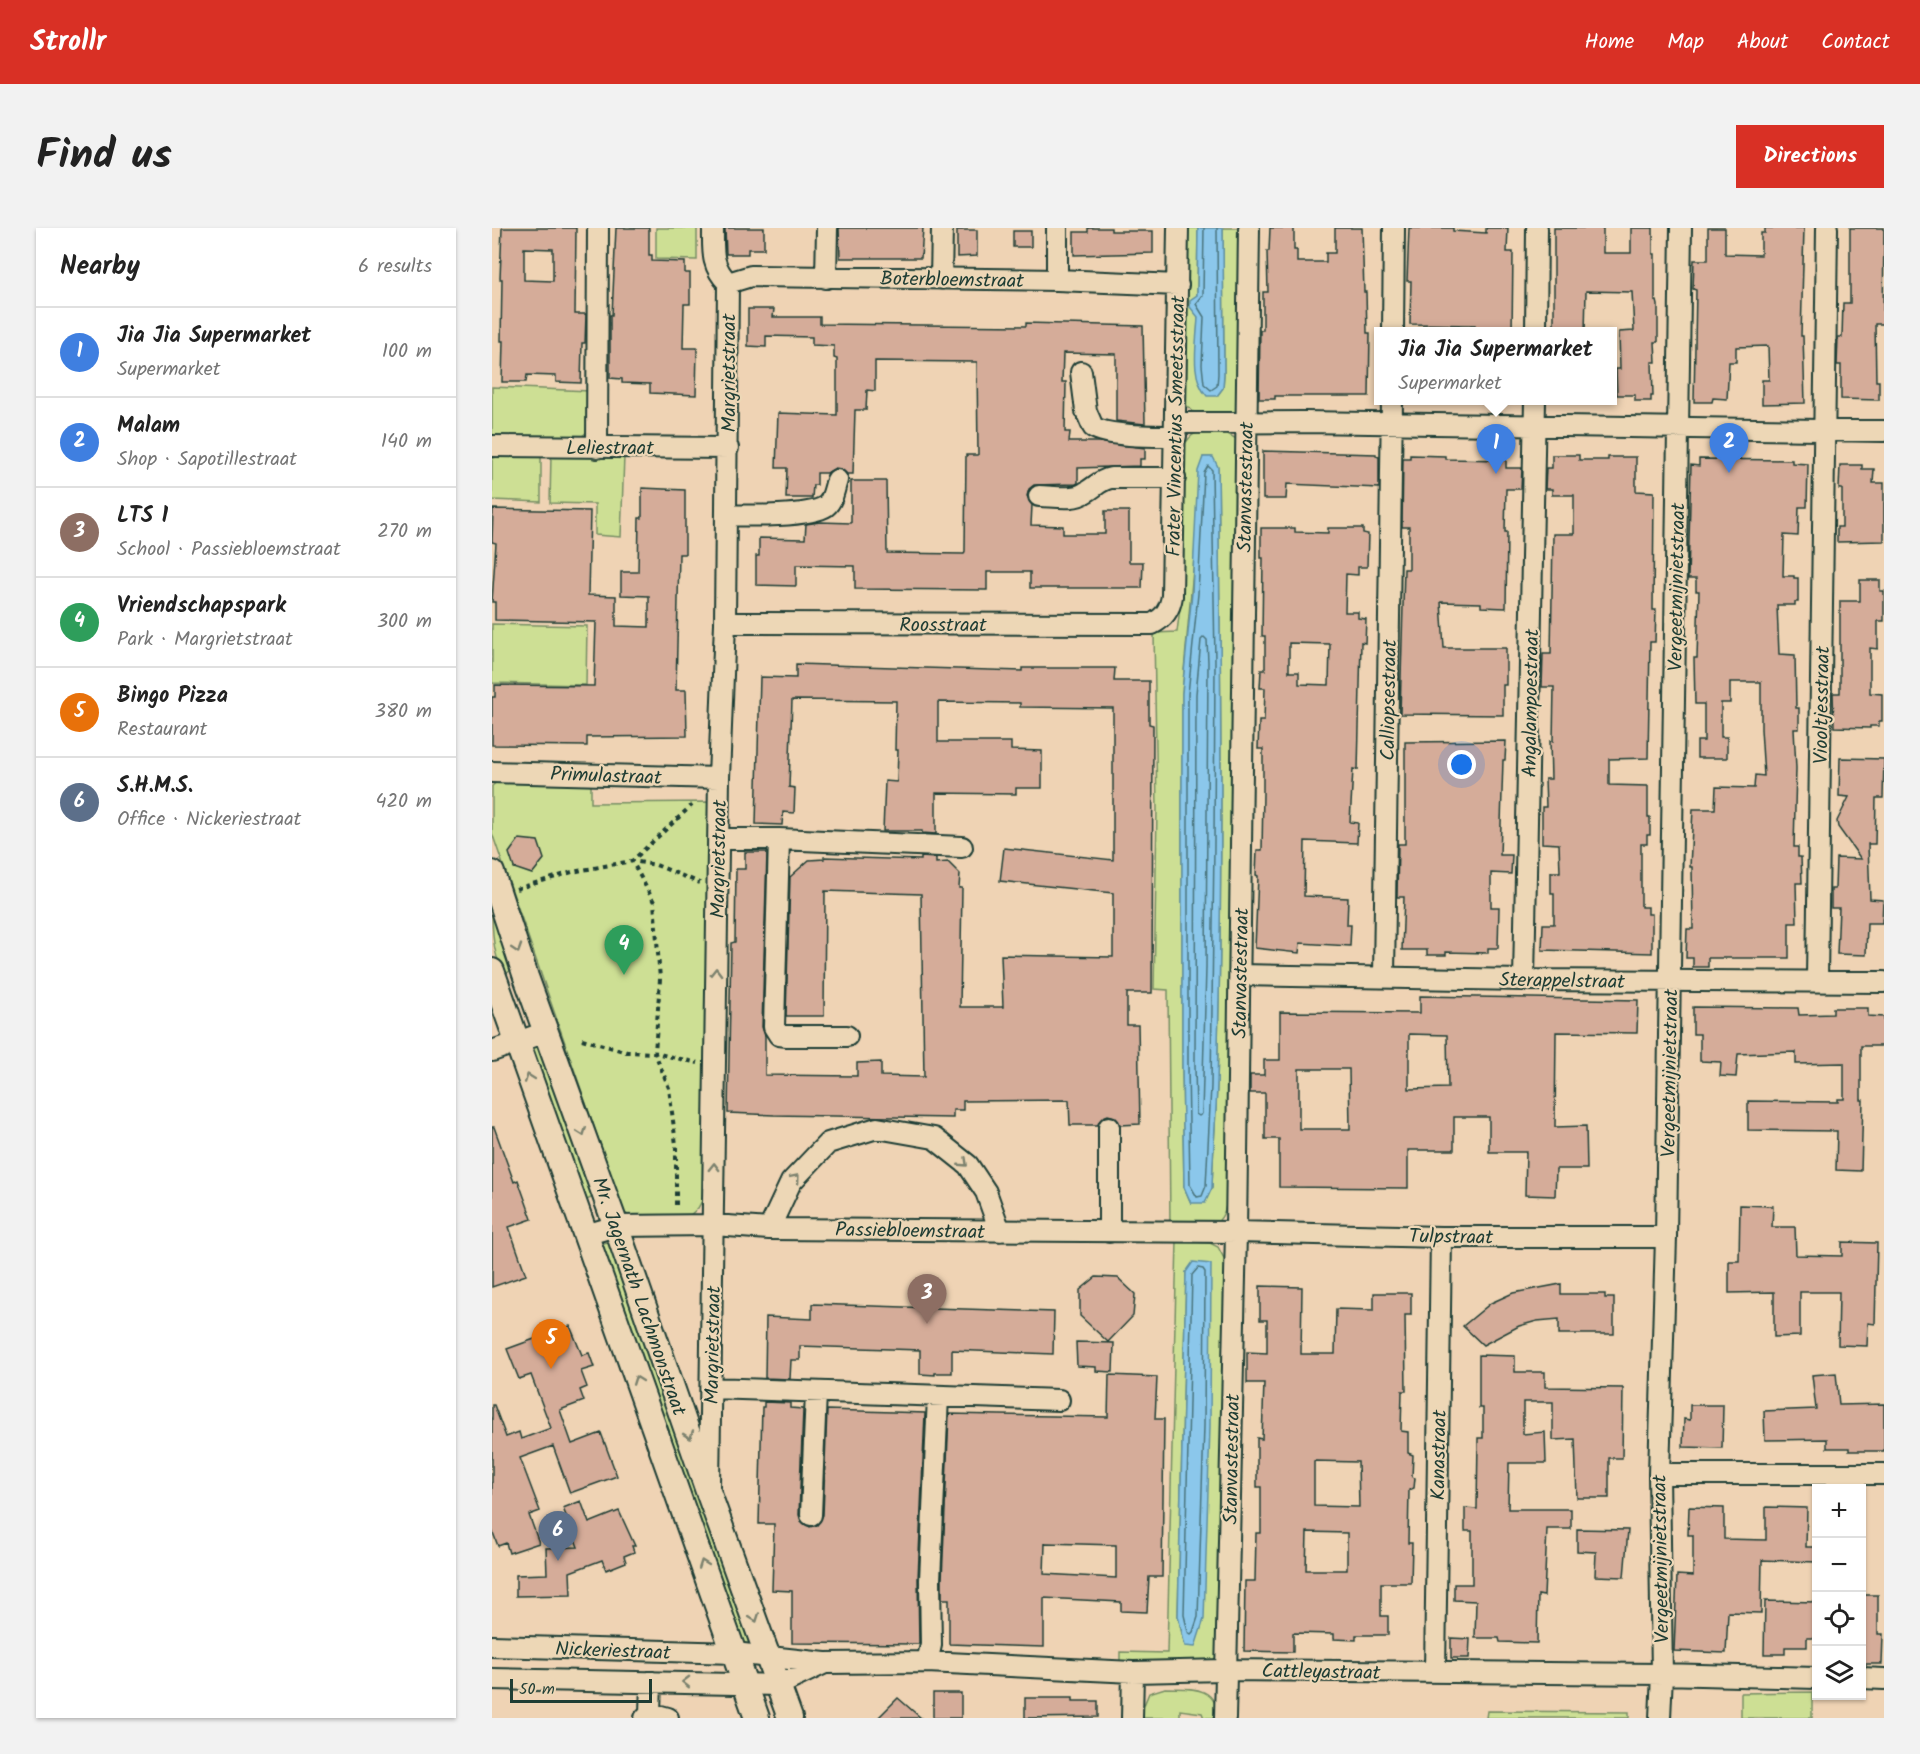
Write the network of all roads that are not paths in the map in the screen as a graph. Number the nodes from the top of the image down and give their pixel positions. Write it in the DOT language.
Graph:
graph roads {
  1 [pos="598,228"];
  2 [pos="713,228"];
  3 [pos="826,228"];
  4 [pos="942,228"];
  5 [pos="1057,228"];
  6 [pos="1178,228"];
  7 [pos="1249,228"];
  8 [pos="1394,228"];
  9 [pos="1537,228"];
  10 [pos="1681,228"];
  11 [pos="1827,228"];
  12 [pos="826,278"];
  13 [pos="941,279"];
  14 [pos="1057,280"];
  15 [pos="728,284"];
  16 [pos="1178,285"];
  17 [pos="1393,327"];
  18 [pos="1536,327"];
  19 [pos="1081,372"];
  20 [pos="1392,405"];
  21 [pos="1535,405"];
  22 [pos="1246,422"];
  23 [pos="1392,424"];
  24 [pos="1535,426"];
  25 [pos="1679,429"];
  26 [pos="1176,430"];
  27 [pos="1824,430"];
  28 [pos="1884,431"];
  29 [pos="492,446"];
  30 [pos="597,448"];
  31 [pos="728,448"];
  32 [pos="1175,478"];
  33 [pos="837,480"];
  34 [pos="1039,496"];
  35 [pos="727,515"];
  36 [pos="1160,620"];
  37 [pos="725,623"];
  38 [pos="492,772"];
  39 [pos="719,778"];
  40 [pos="718,839"];
  41 [pos="779,839"];
  42 [pos="962,847"];
  43 [pos="495,883"];
  44 [pos="1240,975"];
  45 [pos="1384,976"];
  46 [pos="526,977"];
  47 [pos="1524,980"];
  48 [pos="1817,980"];
  49 [pos="1670,981"];
  50 [pos="494,982"];
  51 [pos="1884,982"];
  52 [pos="546,1032"];
  53 [pos="847,1036"];
  54 [pos="516,1042"];
  55 [pos="492,1050"];
  56 [pos="1108,1127"];
  57 [pos="714,1225"];
  58 [pos="616,1226"];
  59 [pos="768,1229"];
  60 [pos="1000,1231"];
  61 [pos="1109,1232"];
  62 [pos="1236,1232"];
  63 [pos="585,1235"];
  64 [pos="1441,1237"];
  65 [pos="1666,1237"];
  66 [pos="711,1388"];
  67 [pos="816,1392"];
  68 [pos="938,1396"];
  69 [pos="1059,1400"];
  70 [pos="1659,1474"];
  71 [pos="1884,1474"];
  72 [pos="709,1494"];
  73 [pos="811,1515"];
  74 [pos="492,1646"];
  75 [pos="734,1653"];
  76 [pos="492,1655"];
  77 [pos="769,1657"];
  78 [pos="927,1662"];
  79 [pos="825,1663"];
  80 [pos="1226,1670"];
  81 [pos="1133,1672"];
  82 [pos="1435,1672"];
  83 [pos="1662,1674"];
  84 [pos="1812,1677"];
  85 [pos="1866,1678"];
  86 [pos="493,1679"];
  87 [pos="1884,1679"];
  88 [pos="651,1682"];
  89 [pos="745,1684"];
  90 [pos="779,1685"];
  91 [pos="654,1716"];
  92 [pos="757,1718"];
  93 [pos="790,1718"];
  94 [pos="1132,1718"];
  95 [pos="1225,1718"];
  96 [pos="1660,1718"];
  1 -- 30 [label="street"];
  2 -- 15 [label="street, Margrietstraat"];
  3 -- 12 [label="street"];
  4 -- 13 [label="street"];
  5 -- 14 [label="street"];
  6 -- 16 [label="street, Frater Vincentius Smeetsstraat"];
  7 -- 22 [label="street, Stanvastestraat"];
  8 -- 17 [label="street"];
  9 -- 18 [label="street"];
  10 -- 25 [label="street, Vergeetmijnietstraat"];
  11 -- 27 [label="street, Viooltjesstraat"];
  12 -- 13 [label="street, Boterbloemstraat"];
  12 -- 15 [label="street, Boterbloemstraat"];
  13 -- 14 [label="street, Boterbloemstraat"];
  14 -- 16 [label="street, Boterbloemstraat"];
  15 -- 31 [label="street, Margrietstraat"];
  16 -- 26 [label="street, Frater Vincentius Smeetsstraat"];
  19 -- 26 [label="street"];
  20 -- 23 [label="street, Calliopsestraat"];
  21 -- 24 [label="street, Angalampoestraat"];
  22 -- 23 [label="street"];
  22 -- 26 [label="street"];
  22 -- 44 [label="street, Stanvastestraat"];
  23 -- 24 [label="street"];
  23 -- 45 [label="street, Calliopsestraat"];
  24 -- 25 [label="street"];
  24 -- 47 [label="street, Angalampoestraat"];
  25 -- 27 [label="street"];
  25 -- 49 [label="street, Vergeetmijnietstraat"];
  26 -- 32 [label="street, Frater Vincentius Smeetsstraat"];
  27 -- 28 [label="street"];
  27 -- 48 [label="street, Viooltjesstraat"];
  29 -- 30 [label="street, Leliestraat"];
  30 -- 31 [label="street, Leliestraat"];
  31 -- 35 [label="street, Margrietstraat"];
  32 -- 34 [label="street"];
  32 -- 36 [label="street, Frater Vincentius Smeetsstraat"];
  33 -- 35 [label="street"];
  35 -- 37 [label="street, Margrietstraat"];
  36 -- 37 [label="street, Roosstraat"];
  37 -- 39 [label="street, Margrietstraat"];
  38 -- 39 [label="street, Primulastraat"];
  39 -- 40 [label="street, Margrietstraat"];
  40 -- 41 [label="street"];
  57 -- 40 [label="street, Margrietstraat, one-way"];
  41 -- 42 [label="street"];
  41 -- 53 [label="street"];
  43 -- 46 [label="main road, Mr. Jagernath Lachmonstraat, one-way"];
  44 -- 45 [label="street, Sterappelstraat"];
  44 -- 62 [label="street, Stanvastestraat"];
  45 -- 47 [label="street, Sterappelstraat"];
  46 -- 50 [label="street"];
  46 -- 52 [label="main road, Mr. Jagernath Lachmonstraat"];
  47 -- 49 [label="street, Sterappelstraat"];
  48 -- 49 [label="street, Sterappelstraat"];
  48 -- 51 [label="street, Sterappelstraat"];
  49 -- 65 [label="street, Vergeetmijnietstraat"];
  50 -- 54 [label="main road, Mr. Jagernath Lachmonstraat"];
  52 -- 54 [label="street"];
  52 -- 58 [label="main road, Mr. Jagernath Lachmonstraat, one-way"];
  54 -- 55 [label="street"];
  63 -- 54 [label="main road, Mr. Jagernath Lachmonstraat, one-way"];
  56 -- 61 [label="street"];
  57 -- 58 [label="street, Passiebloemstraat"];
  57 -- 59 [label="street, Passiebloemstraat"];
  57 -- 66 [label="street, Margrietstraat"];
  58 -- 63 [label="street, Passiebloemstraat"];
  58 -- 72 [label="main road, Mr. Jagernath Lachmonstraat, one-way"];
  59 -- 60 [label="street, Passiebloemstraat"];
  59 -- 60 [label="street, one-way"];
  60 -- 61 [label="street, Passiebloemstraat"];
  61 -- 62 [label="street, Passiebloemstraat"];
  62 -- 64 [label="street, Tulpstraat"];
  62 -- 80 [label="street, Stanvastestraat"];
  75 -- 63 [label="main road, Mr. Jagernath Lachmonstraat, one-way"];
  64 -- 65 [label="street, Tulpstraat"];
  64 -- 82 [label="street, Kanastraat"];
  65 -- 70 [label="street, Vergeetmijnietstraat"];
  66 -- 67 [label="street"];
  66 -- 72 [label="street, Margrietstraat"];
  67 -- 68 [label="street"];
  67 -- 73 [label="street"];
  68 -- 69 [label="street"];
  68 -- 78 [label="street"];
  70 -- 71 [label="street"];
  70 -- 83 [label="street, Vergeetmijnietstraat"];
  72 -- 77 [label="main road, Mr. Jagernath Lachmonstraat, one-way"];
  74 -- 75 [label="street, Nickeriestraat"];
  75 -- 77 [label="street, Cattleyastraat"];
  75 -- 89 [label="main road, Mr. Jagernath Lachmonstraat"];
  76 -- 86 [label="street"];
  77 -- 79 [label="street, Cattleyastraat"];
  77 -- 90 [label="main road, Mr. Jagernath Lachmonstraat"];
  78 -- 79 [label="street, Cattleyastraat"];
  78 -- 81 [label="street, Cattleyastraat"];
  79 -- 90 [label="street, Cattleyastraat"];
  80 -- 81 [label="street, Cattleyastraat"];
  80 -- 82 [label="street, Cattleyastraat"];
  80 -- 95 [label="street, Stanvastestraat"];
  81 -- 94 [label="street"];
  82 -- 83 [label="street, Cattleyastraat"];
  83 -- 84 [label="street, Cattleyastraat"];
  83 -- 96 [label="street, Vergeetmijnietstraat"];
  85 -- 87 [label="street"];
  86 -- 88 [label="street, Nickeriestraat"];
  89 -- 88 [label="street, Nickeriestraat, one-way"];
  88 -- 91 [label="street"];
  89 -- 90 [label="street, Nickeriestraat"];
  89 -- 92 [label="main road, Mr. Jagernath Lachmonstraat"];
  90 -- 93 [label="main road, Mr. Jagernath Lachmonstraat"];
}
